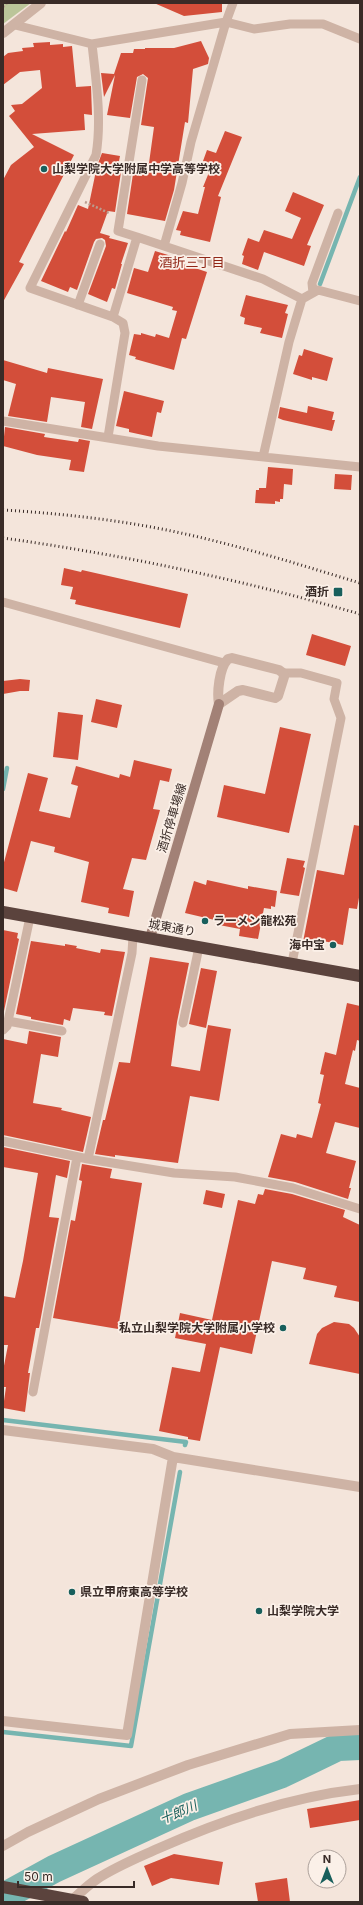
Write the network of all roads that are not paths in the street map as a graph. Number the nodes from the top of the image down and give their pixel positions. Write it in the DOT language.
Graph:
graph roads {
  1 [pos="41,3"];
  2 [pos="233,3"];
  3 [pos="226,22"];
  4 [pos="14,25"];
  5 [pos="3,33"];
  6 [pos="360,39"];
  7 [pos="92,44"];
  8 [pos="142,80"];
  9 [pos="338,213"];
  10 [pos="137,237"];
  11 [pos="100,244"];
  12 [pos="164,246"];
  13 [pos="313,293"];
  14 [pos="302,299"];
  15 [pos="360,301"];
  16 [pos="78,305"];
  17 [pos="113,317"];
  18 [pos="3,421"];
  19 [pos="108,438"];
  20 [pos="263,457"];
  21 [pos="360,467"];
  22 [pos="3,602"];
  23 [pos="224,663"];
  24 [pos="283,673"];
  25 [pos="219,704"];
  26 [pos="3,912"];
  27 [pos="30,917"];
  28 [pos="134,936"];
  29 [pos="150,938"];
  30 [pos="200,948"];
  31 [pos="292,963"];
  32 [pos="360,976"];
  33 [pos="8,1021"];
  34 [pos="183,1023"];
  35 [pos="3,1030"];
  36 [pos="62,1031"];
  37 [pos="3,1141"];
  38 [pos="77,1157"];
  39 [pos="88,1159"];
  40 [pos="360,1209"];
  41 [pos="33,1392"];
  42 [pos="3,1430"];
  43 [pos="173,1457"];
  44 [pos="360,1487"];
  45 [pos="3,1721"];
  46 [pos="360,1730"];
  47 [pos="360,1789"];
  48 [pos="3,1846"];
  49 [pos="3,1887"];
  50 [pos="77,1901"];
  1 -- 4 [label="street"];
  2 -- 3 [label="lane"];
  3 -- 6 [label="lane"];
  3 -- 7 [label="lane"];
  3 -- 12 [label="lane"];
  4 -- 5 [label="street"];
  4 -- 7 [label="lane"];
  7 -- 16 [label="lane"];
  8 -- 10 [label="lane"];
  9 -- 13 [label="lane"];
  10 -- 12 [label="lane"];
  10 -- 17 [label="lane"];
  11 -- 16 [label="lane"];
  12 -- 14 [label="lane"];
  13 -- 14 [label="lane"];
  13 -- 15 [label="lane"];
  14 -- 20 [label="lane"];
  16 -- 17 [label="lane"];
  17 -- 19 [label="lane"];
  18 -- 19 [label="lane"];
  19 -- 20 [label="lane"];
  20 -- 21 [label="lane"];
  22 -- 23 [label="lane"];
  23 -- 24 [label="street"];
  23 -- 25 [label="street"];
  24 -- 25 [label="street"];
  24 -- 31 [label="lane"];
  25 -- 29 [label="main road, 酒折停車場線"];
  26 -- 27 [label="highway, 城東通り"];
  27 -- 28 [label="highway, 城東通り"];
  27 -- 33 [label="lane"];
  28 -- 29 [label="highway, 城東通り"];
  28 -- 39 [label="lane"];
  29 -- 30 [label="highway, 城東通り"];
  30 -- 31 [label="highway, 城東通り"];
  30 -- 34 [label="lane"];
  31 -- 32 [label="highway, 城東通り"];
  33 -- 35 [label="lane"];
  33 -- 36 [label="lane"];
  37 -- 38 [label="lane"];
  38 -- 39 [label="lane"];
  38 -- 41 [label="lane"];
  39 -- 40 [label="lane"];
  42 -- 43 [label="street"];
  43 -- 44 [label="street"];
  43 -- 45 [label="street"];
  46 -- 48 [label="street"];
  47 -- 50 [label="street"];
  49 -- 50 [label="highway"];
}
